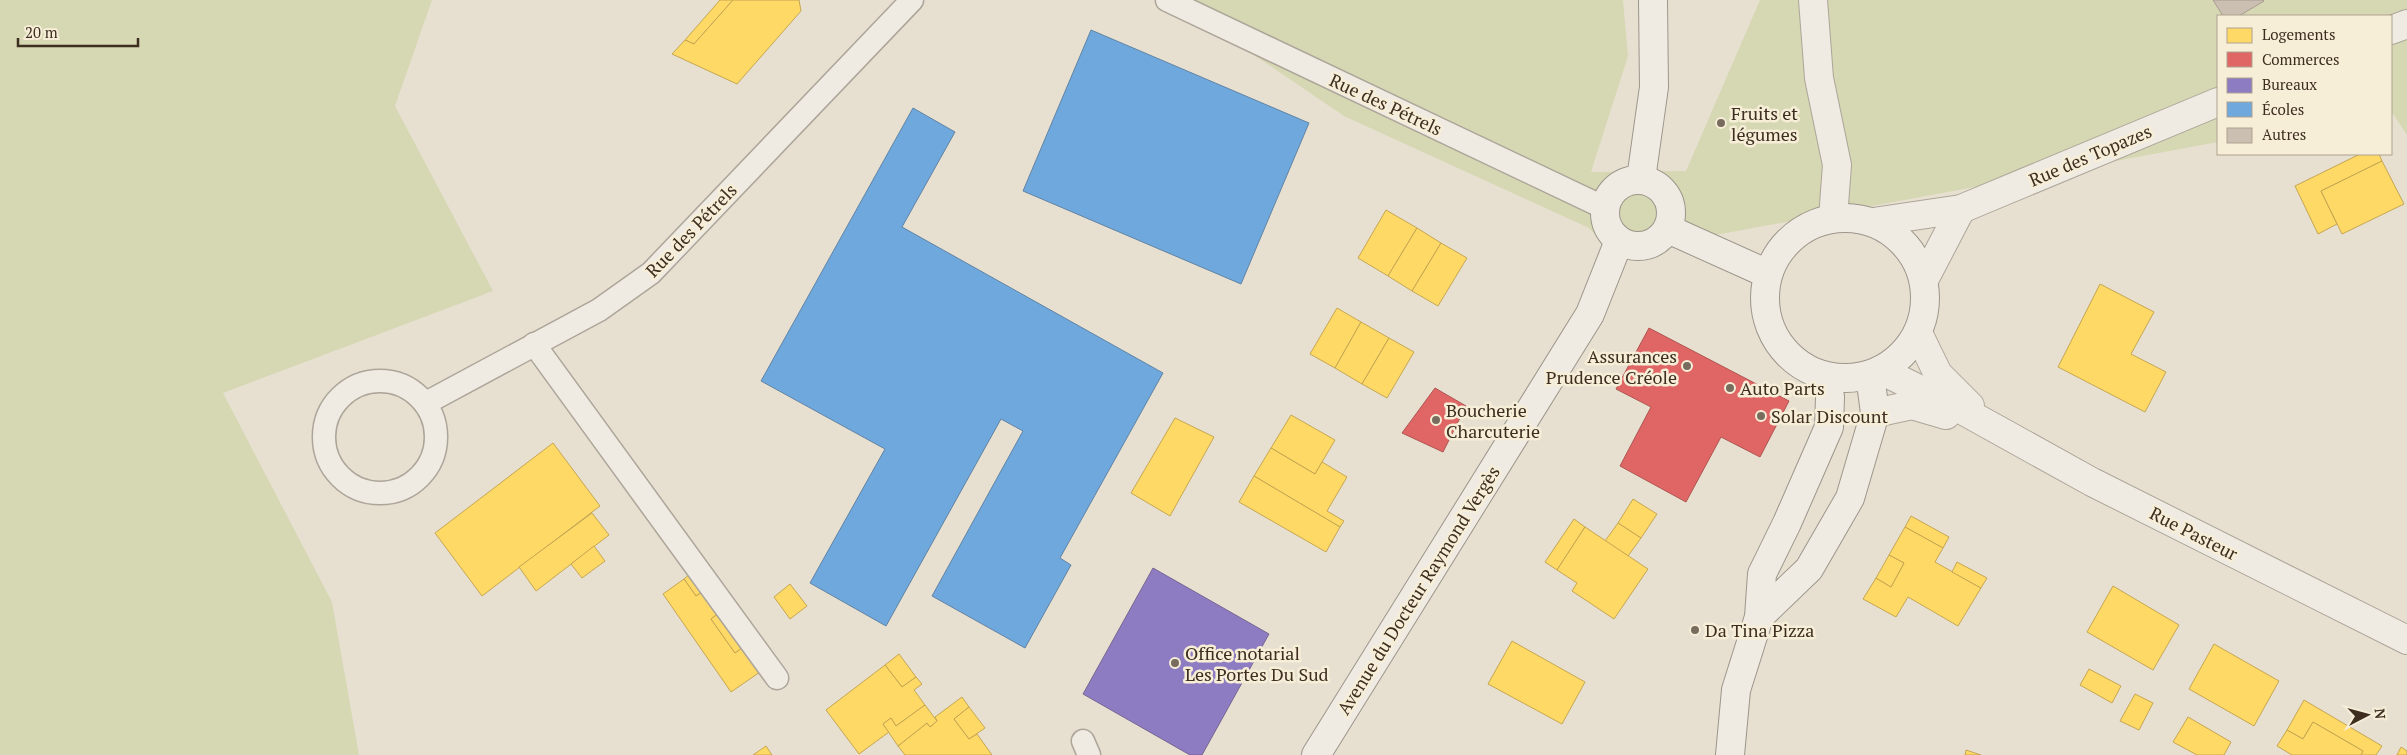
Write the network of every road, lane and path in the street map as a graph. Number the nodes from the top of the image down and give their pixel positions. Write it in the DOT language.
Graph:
graph roads {
  1 [pos="912,0"];
  2 [pos="1167,0"];
  3 [pos="1653,0"];
  4 [pos="1813,0"];
  5 [pos="2407,24"];
  6 [pos="2392,30"];
  7 [pos="2217,102"];
  8 [pos="1641,180"];
  9 [pos="1605,208"];
  10 [pos="1961,209"];
  11 [pos="1833,218"];
  12 [pos="1873,222"];
  13 [pos="1668,229"];
  14 [pos="1620,241"];
  15 [pos="1768,274"];
  16 [pos="1924,280"];
  17 [pos="1918,332"];
  18 [pos="534,344"];
  19 [pos="1875,372"];
  20 [pos="1827,377"];
  21 [pos="426,403"];
  22 [pos="1876,413"];
  23 [pos="1984,422"];
  24 [pos="1759,617"];
  25 [pos="2407,640"];
  26 [pos="777,678"];
  27 [pos="1316,755"];
  28 [pos="1730,755"];
  1 -- 18 [label="lane, Rue des Pétrels"];
  2 -- 9 [label="lane, Rue des Pétrels"];
  3 -- 8 [label="main road"];
  4 -- 11 [label="main road"];
  5 -- 6 [label="main road"];
  7 -- 10 [label="main road, Rue des Topazes"];
  8 -- 9 [label="main road"];
  8 -- 13 [label="main road"];
  9 -- 14 [label="main road"];
  10 -- 12 [label="main road, Rue des Topazes"];
  10 -- 16 [label="main road"];
  11 -- 12 [label="main road"];
  11 -- 15 [label="main road"];
  12 -- 16 [label="main road"];
  13 -- 14 [label="main road"];
  13 -- 15 [label="main road"];
  14 -- 27 [label="main road, Avenue du Docteur Raymond Vergès"];
  15 -- 20 [label="main road"];
  16 -- 17 [label="main road"];
  17 -- 19 [label="main road"];
  17 -- 23 [label="main road, Rue Pasteur"];
  18 -- 21 [label="lane, Rue des Pétrels"];
  18 -- 26 [label="lane"];
  19 -- 20 [label="main road"];
  19 -- 22 [label="main road"];
  19 -- 23 [label="main road, Rue Pasteur"];
  20 -- 24 [label="main road"];
  21 -- 21 [label="lane"];
  22 -- 23 [label="main road, Rue Pasteur"];
  22 -- 24 [label="main road"];
  23 -- 25 [label="main road, Rue Pasteur"];
  24 -- 28 [label="main road"];
}
